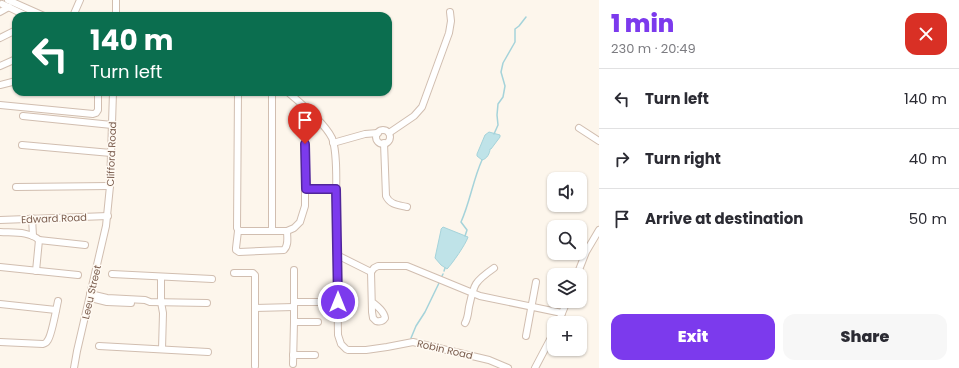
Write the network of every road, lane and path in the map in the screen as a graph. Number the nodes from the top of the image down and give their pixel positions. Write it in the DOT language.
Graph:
graph roads {
  1 [pos="80,0"];
  2 [pos="116,0"];
  3 [pos="8,2"];
  4 [pos="0,12"];
  5 [pos="22,12"];
  6 [pos="34,12"];
  7 [pos="75,12"];
  8 [pos="116,12"];
  9 [pos="450,12"];
  10 [pos="12,32"];
  11 [pos="0,38"];
  12 [pos="12,61"];
  13 [pos="0,66"];
  14 [pos="12,82"];
  15 [pos="0,86"];
  16 [pos="98,96"];
  17 [pos="113,96"];
  18 [pos="238,96"];
  19 [pos="272,96"];
  20 [pos="292,96"];
  21 [pos="0,105"];
  22 [pos="22,116"];
  23 [pos="112,125"];
  24 [pos="579,128"];
  25 [pos="305,129"];
  26 [pos="378,133"];
  27 [pos="389,133"];
  28 [pos="599,141"];
  29 [pos="333,143"];
  30 [pos="384,143"];
  31 [pos="22,145"];
  32 [pos="111,153"];
  33 [pos="110,186"];
  34 [pos="16,187"];
  35 [pos="306,189"];
  36 [pos="336,189"];
  37 [pos="407,207"];
  38 [pos="108,216"];
  39 [pos="32,218"];
  40 [pos="0,220"];
  41 [pos="272,230"];
  42 [pos="599,230"];
  43 [pos="238,231"];
  44 [pos="287,231"];
  45 [pos="0,232"];
  46 [pos="33,236"];
  47 [pos="39,240"];
  48 [pos="85,245"];
  49 [pos="337,255"];
  50 [pos="0,267"];
  51 [pos="494,268"];
  52 [pos="580,268"];
  53 [pos="36,270"];
  54 [pos="294,270"];
  55 [pos="234,272"];
  56 [pos="371,272"];
  57 [pos="112,274"];
  58 [pos="78,275"];
  59 [pos="160,277"];
  60 [pos="212,279"];
  61 [pos="536,282"];
  62 [pos="472,293"];
  63 [pos="90,296"];
  64 [pos="58,301"];
  65 [pos="161,302"];
  66 [pos="338,302"];
  67 [pos="372,302"];
  68 [pos="207,303"];
  69 [pos="0,304"];
  70 [pos="294,305"];
  71 [pos="531,307"];
  72 [pos="255,308"];
  73 [pos="564,308"];
  74 [pos="56,310"];
  75 [pos="562,313"];
  76 [pos="561,316"];
  77 [pos="294,322"];
  78 [pos="318,322"];
  79 [pos="465,323"];
  80 [pos="526,336"];
  81 [pos="0,342"];
  82 [pos="547,345"];
  83 [pos="99,346"];
  84 [pos="162,349"];
  85 [pos="208,352"];
  86 [pos="293,355"];
  87 [pos="315,355"];
  88 [pos="293,364"];
  89 [pos="255,366"];
  90 [pos="74,368"];
  91 [pos="508,368"];
  92 [pos="535,368"];
  1 -- 7 [label="street"];
  2 -- 8 [label="street"];
  3 -- 4 [label="street"];
  3 -- 5 [label="street"];
  3 -- 6 [label="street"];
  9 -- 27 [label="street"];
  10 -- 11 [label="street"];
  12 -- 13 [label="street"];
  14 -- 15 [label="street"];
  16 -- 21 [label="street"];
  17 -- 23 [label="street, Clifford Road"];
  18 -- 43 [label="street"];
  19 -- 41 [label="street"];
  20 -- 29 [label="street, Robin Road"];
  22 -- 23 [label="street"];
  23 -- 32 [label="street, Clifford Road"];
  24 -- 28 [label="street"];
  25 -- 35 [label="street"];
  26 -- 27 [label="street"];
  26 -- 29 [label="street"];
  26 -- 30 [label="street"];
  27 -- 30 [label="street"];
  29 -- 36 [label="street, Robin Road"];
  30 -- 37 [label="street"];
  31 -- 32 [label="street"];
  32 -- 33 [label="street, Clifford Road"];
  33 -- 34 [label="street"];
  33 -- 38 [label="street, Clifford Road"];
  35 -- 36 [label="street"];
  35 -- 44 [label="street"];
  36 -- 49 [label="street, Robin Road"];
  38 -- 39 [label="street, Edward Road"];
  38 -- 63 [label="street, Leeu Street"];
  39 -- 40 [label="street, Edward Road"];
  39 -- 46 [label="street"];
  41 -- 43 [label="street"];
  41 -- 44 [label="street"];
  42 -- 52 [label="street"];
  43 -- 44 [label="street"];
  45 -- 46 [label="street"];
  46 -- 47 [label="street"];
  47 -- 48 [label="street"];
  47 -- 53 [label="street"];
  49 -- 56 [label="street"];
  49 -- 66 [label="street, Robin Road"];
  50 -- 53 [label="street"];
  51 -- 62 [label="street"];
  53 -- 58 [label="street"];
  54 -- 70 [label="street"];
  55 -- 72 [label="street"];
  56 -- 62 [label="street"];
  56 -- 67 [label="street"];
  57 -- 59 [label="street"];
  59 -- 60 [label="street"];
  59 -- 65 [label="street"];
  61 -- 71 [label="street"];
  62 -- 71 [label="street"];
  62 -- 79 [label="street"];
  63 -- 65 [label="street"];
  63 -- 90 [label="street, Leeu Street"];
  64 -- 74 [label="street"];
  65 -- 68 [label="street"];
  65 -- 84 [label="street"];
  66 -- 70 [label="street"];
  66 -- 91 [label="street, Robin Road"];
  69 -- 74 [label="street"];
  70 -- 72 [label="street"];
  70 -- 77 [label="street"];
  71 -- 75 [label="street"];
  71 -- 80 [label="street"];
  72 -- 89 [label="street"];
  73 -- 75 [label="street"];
  74 -- 81 [label="street"];
  75 -- 76 [label="street"];
  77 -- 78 [label="street"];
  77 -- 86 [label="street"];
  82 -- 92 [label="street"];
  83 -- 84 [label="street"];
  84 -- 85 [label="street"];
  86 -- 87 [label="street"];
  86 -- 88 [label="street"];
}
